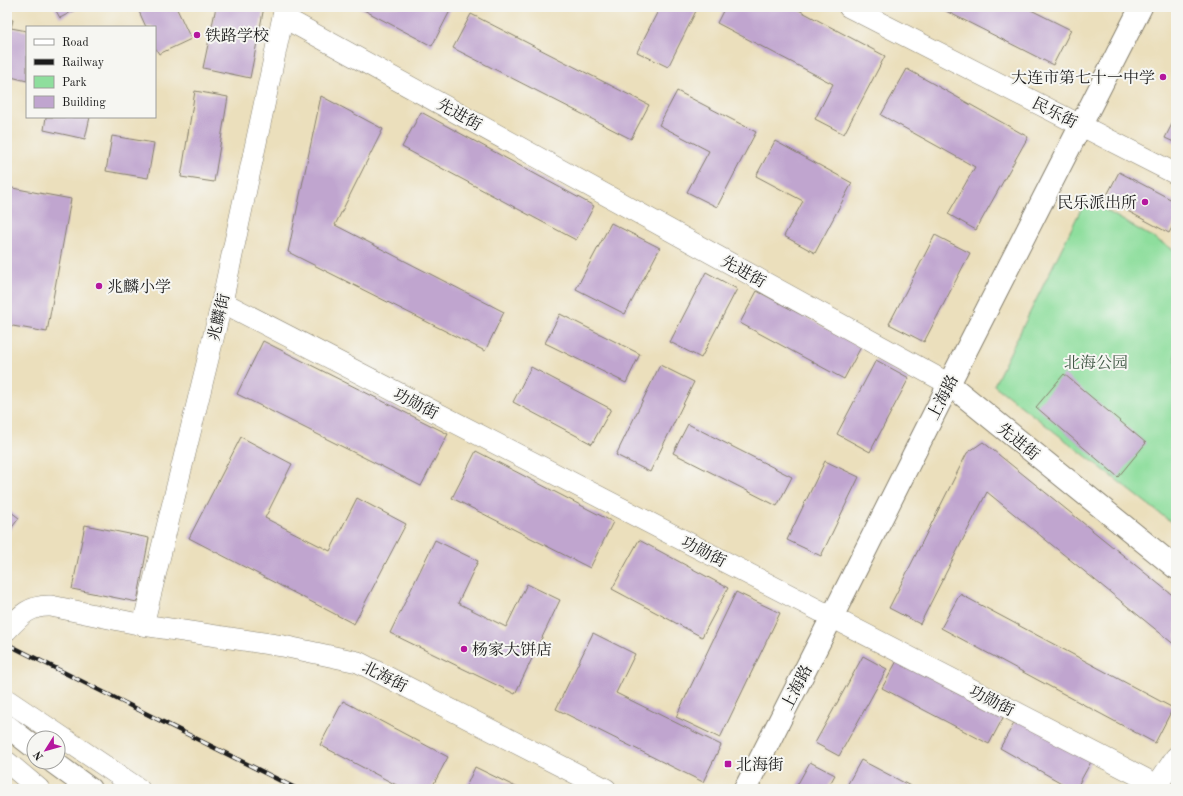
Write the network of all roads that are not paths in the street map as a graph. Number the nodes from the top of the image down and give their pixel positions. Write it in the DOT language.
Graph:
graph roads {
  1 [pos="849,7"];
  2 [pos="1141,7"];
  3 [pos="284,12"];
  4 [pos="1081,126"];
  5 [pos="1176,174"];
  6 [pos="222,302"];
  7 [pos="948,384"];
  8 [pos="1176,568"];
  9 [pos="832,617"];
  10 [pos="143,625"];
  11 [pos="7,630"];
  12 [pos="7,700"];
  13 [pos="7,726"];
  14 [pos="26,741"];
  15 [pos="1176,757"];
  16 [pos="7,762"];
  17 [pos="64,770"];
  18 [pos="39,789"];
  19 [pos="90,789"];
  20 [pos="139,789"];
  21 [pos="606,789"];
  22 [pos="745,789"];
  1 -- 4 [label="street, 民乐街"];
  2 -- 4 [label="main road, 上海路"];
  3 -- 6 [label="street, 兆麟街"];
  3 -- 7 [label="street, 先进街"];
  4 -- 5 [label="street, 民乐街"];
  4 -- 7 [label="main road, 上海路"];
  6 -- 9 [label="street, 功勋街"];
  6 -- 10 [label="street, 兆麟街"];
  7 -- 8 [label="main road, 先进街"];
  7 -- 9 [label="main road, 上海路"];
  9 -- 15 [label="street, 功勋街"];
  9 -- 22 [label="main road, 上海路"];
  10 -- 11 [label="street, 北海街"];
  10 -- 21 [label="street, 北海街"];
  12 -- 20 [label="street"];
  13 -- 14 [label="main road"];
  16 -- 18 [label="street"];
  17 -- 19 [label="main road"];
}
